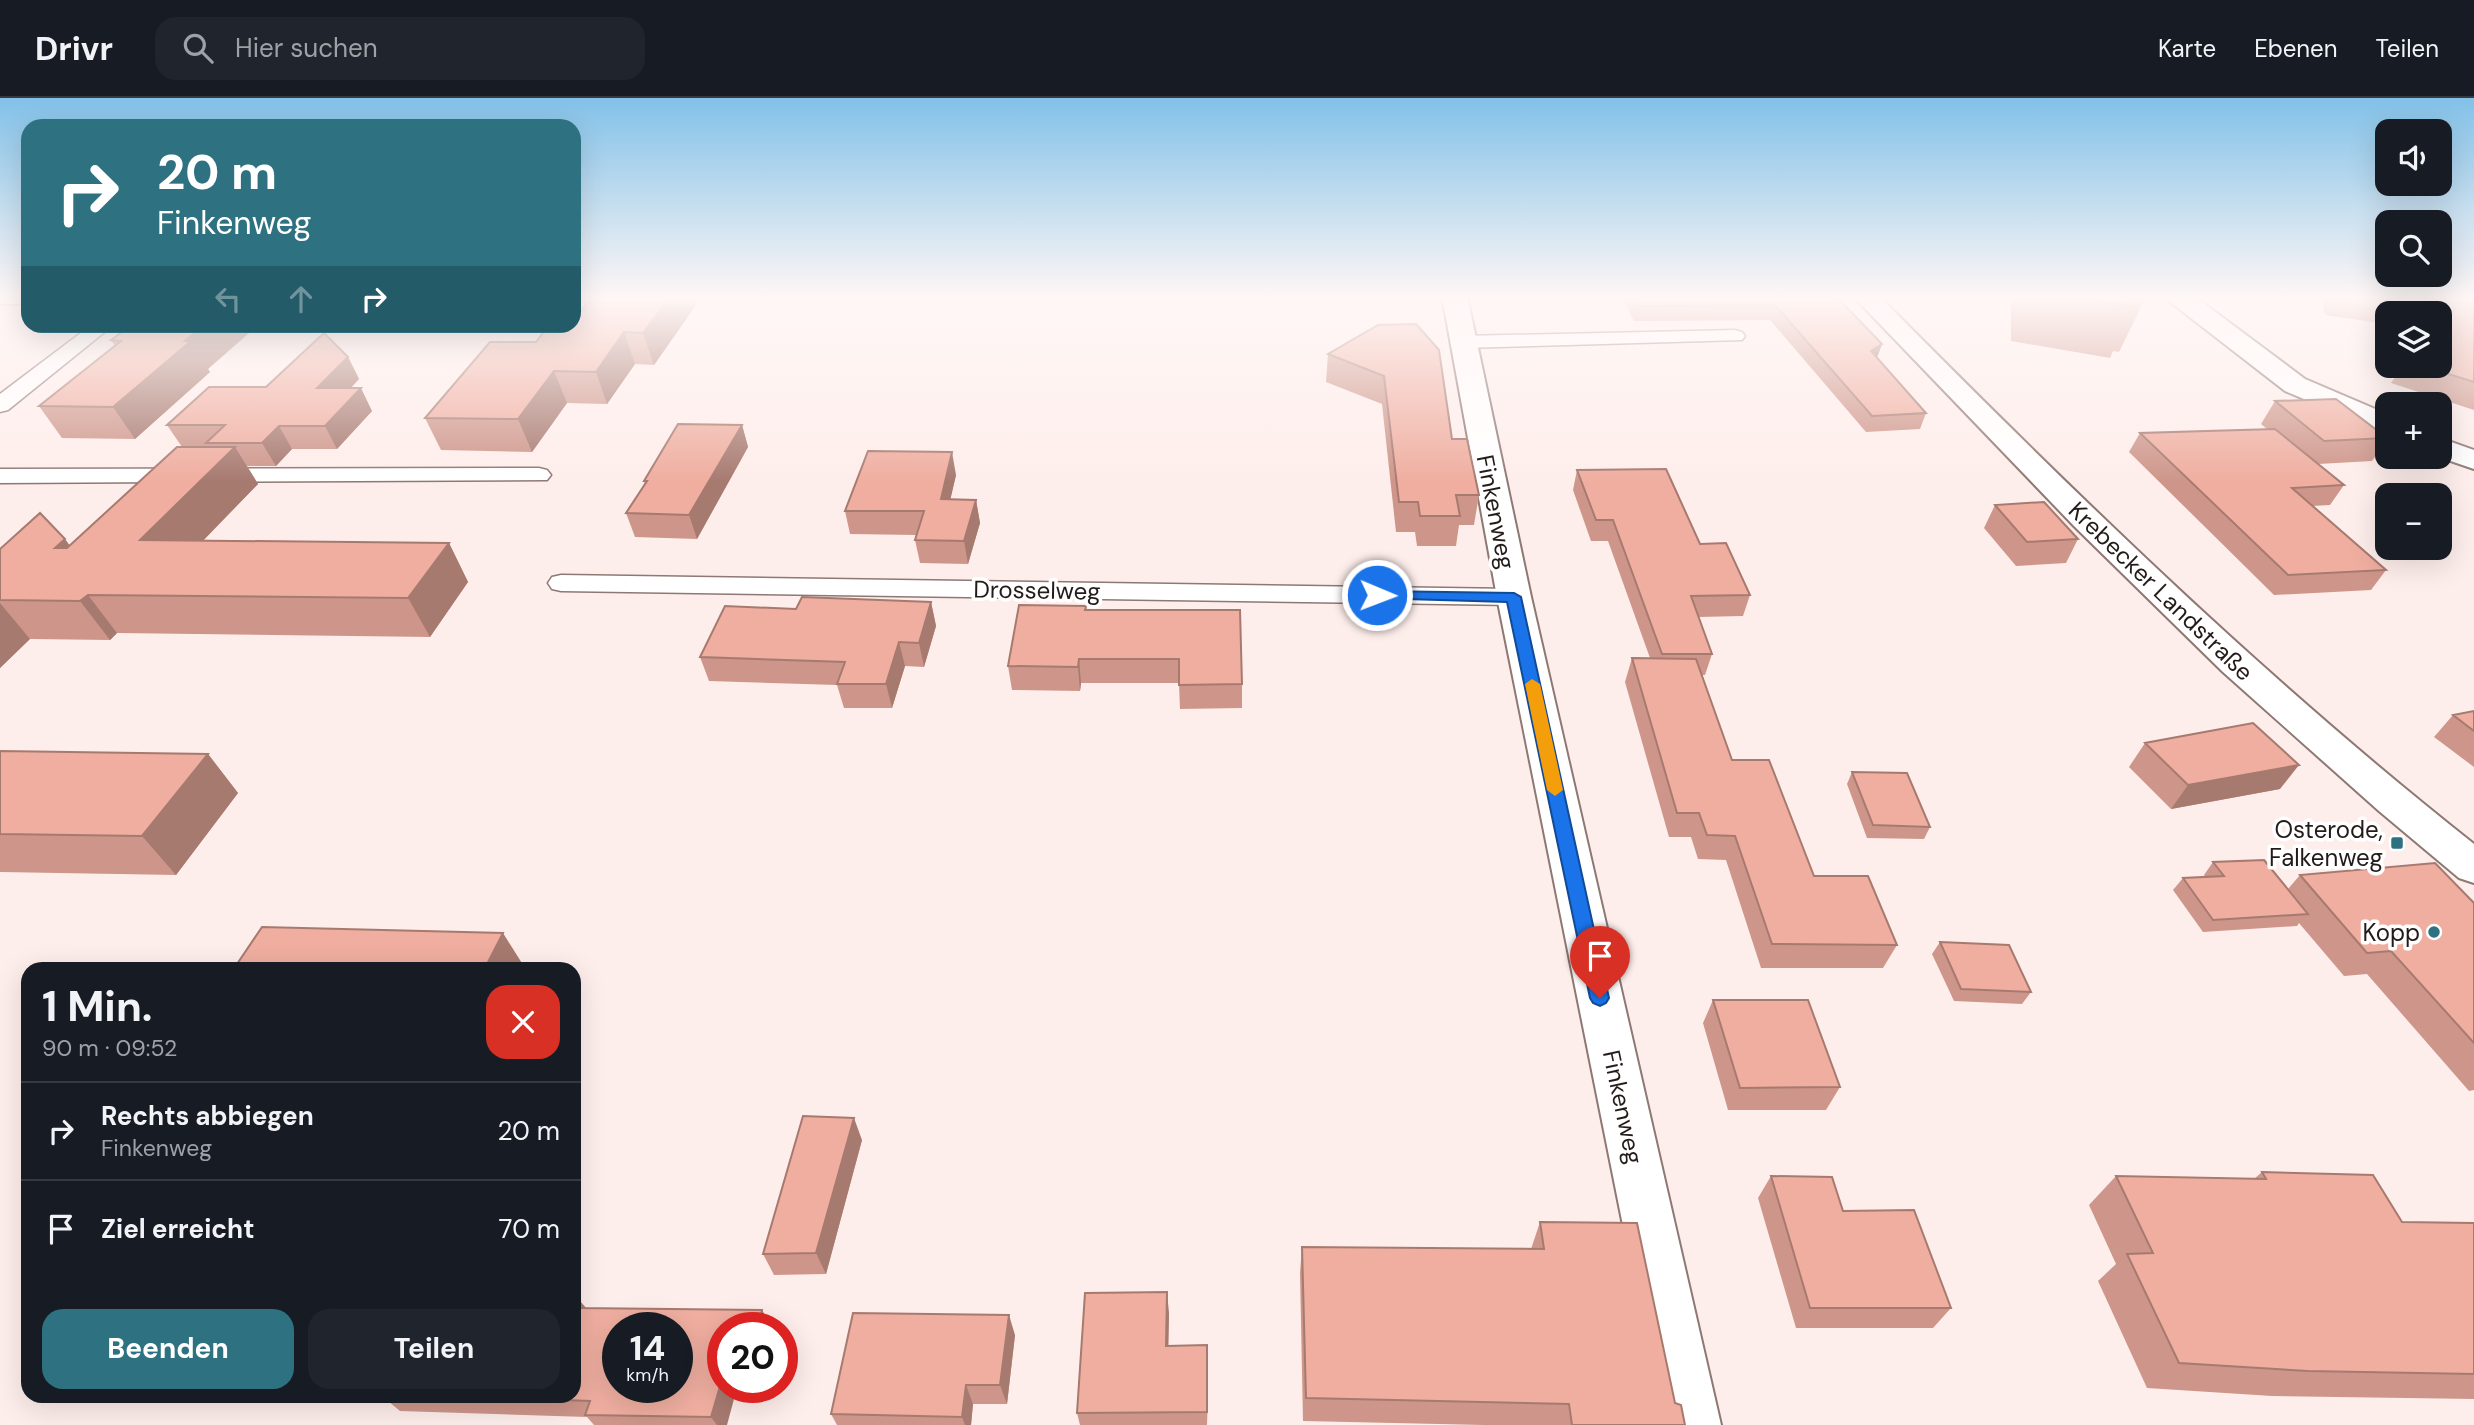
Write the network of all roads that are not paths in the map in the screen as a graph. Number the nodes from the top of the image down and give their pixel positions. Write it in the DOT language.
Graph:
graph roads {
  1 [pos="61,358"];
  2 [pos="1465,358"];
  3 [pos="1926,358"];
  4 [pos="2259,358"];
  5 [pos="0,405"];
  6 [pos="2375,420"];
  7 [pos="2452,451"];
  8 [pos="2474,460"];
  9 [pos="539,475"];
  10 [pos="0,476"];
  11 [pos="561,583"];
  12 [pos="1514,597"];
  13 [pos="2474,867"];
  14 [pos="1692,1425"];
  1 -- 5 [label="lane"];
  2 -- 12 [label="street, Finkenweg"];
  3 -- 13 [label="street, Krebecker Landstraße"];
  4 -- 6 [label="street"];
  7 -- 8 [label="street"];
  9 -- 10 [label="lane"];
  11 -- 12 [label="lane, Drosselweg"];
  12 -- 14 [label="street, Finkenweg"];
}
